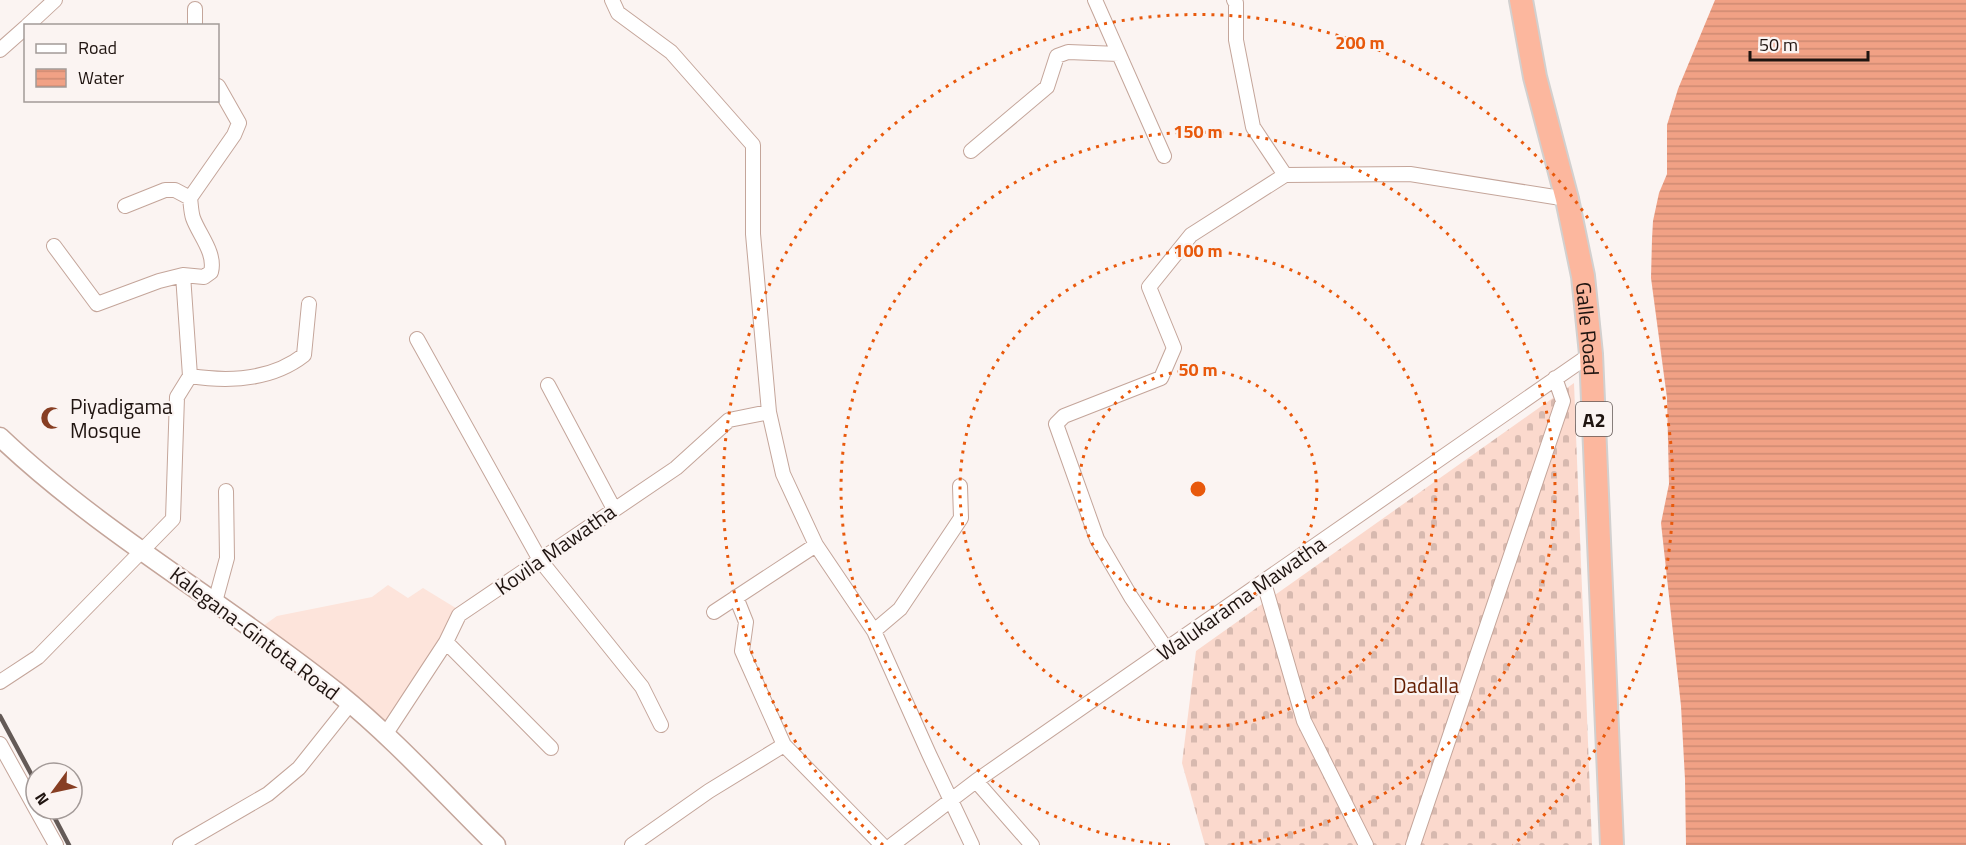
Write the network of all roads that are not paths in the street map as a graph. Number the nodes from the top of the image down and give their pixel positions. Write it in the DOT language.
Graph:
graph roads {
  1 [pos="55,0"];
  2 [pos="612,0"];
  3 [pos="1095,0"];
  4 [pos="1234,0"];
  5 [pos="1521,0"];
  6 [pos="195,9"];
  7 [pos="28,24"];
  8 [pos="195,24"];
  9 [pos="24,28"];
  10 [pos="0,50"];
  11 [pos="1119,54"];
  12 [pos="219,88"];
  13 [pos="970,151"];
  14 [pos="1164,156"];
  15 [pos="1285,175"];
  16 [pos="190,198"];
  17 [pos="1567,199"];
  18 [pos="126,206"];
  19 [pos="54,246"];
  20 [pos="183,275"];
  21 [pos="309,304"];
  22 [pos="417,339"];
  23 [pos="1591,354"];
  24 [pos="190,376"];
  25 [pos="1555,378"];
  26 [pos="548,385"];
  27 [pos="769,412"];
  28 [pos="0,437"];
  29 [pos="960,486"];
  30 [pos="226,491"];
  31 [pos="614,509"];
  32 [pos="816,545"];
  33 [pos="143,550"];
  34 [pos="540,560"];
  35 [pos="1264,583"];
  36 [pos="736,597"];
  37 [pos="215,602"];
  38 [pos="714,612"];
  39 [pos="874,631"];
  40 [pos="446,642"];
  41 [pos="1167,650"];
  42 [pos="0,682"];
  43 [pos="350,704"];
  44 [pos="661,725"];
  45 [pos="385,735"];
  46 [pos="0,744"];
  47 [pos="784,745"];
  48 [pos="551,748"];
  49 [pos="976,781"];
  50 [pos="24,787"];
  51 [pos="951,800"];
  52 [pos="43,821"];
  53 [pos="56,845"];
  54 [pos="180,845"];
  55 [pos="496,845"];
  56 [pos="632,845"];
  57 [pos="882,845"];
  58 [pos="892,845"];
  59 [pos="972,845"];
  60 [pos="1032,845"];
  61 [pos="1366,845"];
  62 [pos="1413,845"];
  63 [pos="1612,845"];
  1 -- 7 [label="street"];
  2 -- 27 [label="street"];
  3 -- 11 [label="street"];
  4 -- 15 [label="street"];
  5 -- 17 [label="highway, Galle Road / A2"];
  6 -- 8 [label="street"];
  9 -- 10 [label="street"];
  11 -- 13 [label="street"];
  11 -- 14 [label="street"];
  12 -- 16 [label="street"];
  15 -- 17 [label="street"];
  15 -- 41 [label="street"];
  16 -- 18 [label="street"];
  16 -- 20 [label="street"];
  17 -- 23 [label="highway, Galle Road / A2"];
  19 -- 20 [label="street"];
  20 -- 24 [label="street"];
  21 -- 24 [label="street"];
  22 -- 34 [label="street"];
  23 -- 25 [label="street, Walukarama Mawatha"];
  23 -- 63 [label="highway, Galle Road / A2"];
  24 -- 33 [label="street"];
  25 -- 35 [label="street, Walukarama Mawatha"];
  25 -- 62 [label="street"];
  26 -- 31 [label="street"];
  27 -- 31 [label="street, Kovila Mawatha"];
  27 -- 32 [label="street"];
  28 -- 33 [label="main road, Kalegana-Gintota Road"];
  29 -- 39 [label="street"];
  30 -- 37 [label="street"];
  31 -- 34 [label="street, Kovila Mawatha"];
  32 -- 36 [label="street"];
  32 -- 39 [label="street"];
  33 -- 37 [label="main road, Kalegana-Gintota Road"];
  33 -- 42 [label="street"];
  34 -- 40 [label="street, Kovila Mawatha"];
  34 -- 44 [label="street"];
  35 -- 41 [label="street, Walukarama Mawatha"];
  35 -- 61 [label="street"];
  36 -- 38 [label="street"];
  36 -- 47 [label="street"];
  37 -- 43 [label="main road, Kalegana-Gintota Road"];
  39 -- 51 [label="street"];
  40 -- 45 [label="street, Kovila Mawatha"];
  40 -- 48 [label="street"];
  41 -- 49 [label="street, Walukarama Mawatha"];
  43 -- 45 [label="main road, Kalegana-Gintota Road"];
  43 -- 54 [label="street"];
  45 -- 55 [label="main road, Kalegana-Gintota Road"];
  46 -- 50 [label="street"];
  47 -- 56 [label="street"];
  47 -- 57 [label="street"];
  49 -- 51 [label="street, Walukarama Mawatha"];
  49 -- 60 [label="street"];
  51 -- 58 [label="street, Walukarama Mawatha"];
  51 -- 59 [label="street"];
  52 -- 53 [label="street"];
}
